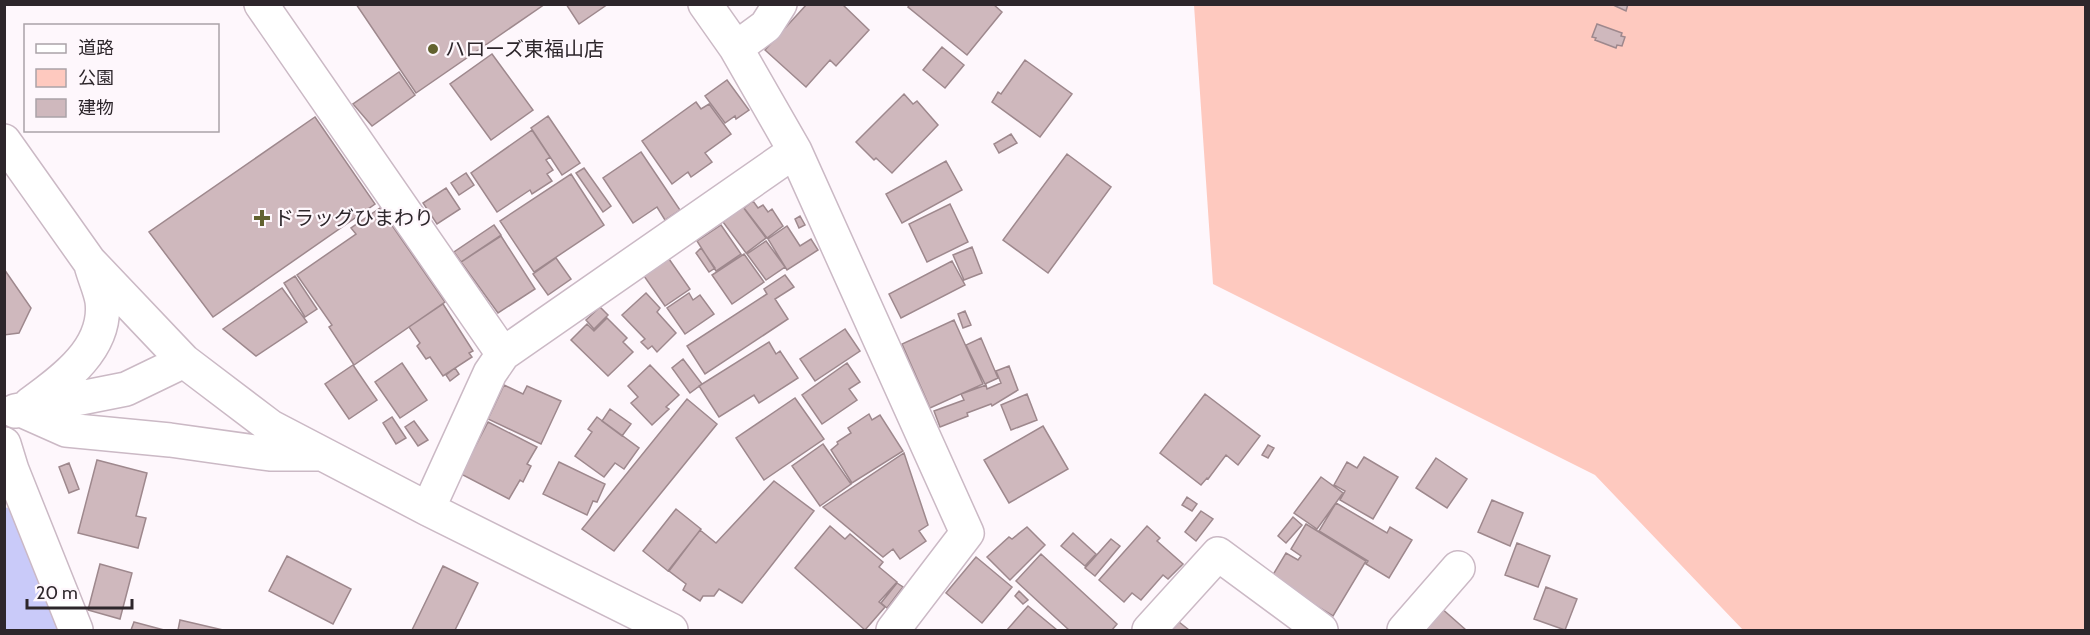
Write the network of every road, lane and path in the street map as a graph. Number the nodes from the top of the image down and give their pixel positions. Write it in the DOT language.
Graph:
graph roads {
  1 [pos="261,4"];
  2 [pos="705,4"];
  3 [pos="780,4"];
  4 [pos="736,48"];
  5 [pos="4,141"];
  6 [pos="795,151"];
  7 [pos="89,261"];
  8 [pos="503,354"];
  9 [pos="184,361"];
  10 [pos="13,411"];
  11 [pos="4,444"];
  12 [pos="323,454"];
  13 [pos="428,509"];
  14 [pos="1458,568"];
  15 [pos="76,630"];
  16 [pos="671,630"];
  17 [pos="893,630"];
  18 [pos="1149,630"];
  19 [pos="1321,630"];
  20 [pos="1404,630"];
  1 -- 8 [label="street"];
  2 -- 4 [label="street"];
  3 -- 4 [label="street"];
  4 -- 6 [label="street"];
  5 -- 7 [label="street"];
  6 -- 8 [label="street"];
  6 -- 17 [label="street"];
  7 -- 9 [label="street"];
  7 -- 10 [label="street"];
  8 -- 13 [label="street"];
  9 -- 10 [label="street"];
  9 -- 12 [label="street"];
  10 -- 12 [label="street"];
  11 -- 15 [label="street"];
  12 -- 13 [label="street"];
  13 -- 16 [label="street"];
  14 -- 20 [label="street"];
  18 -- 19 [label="street"];
}
